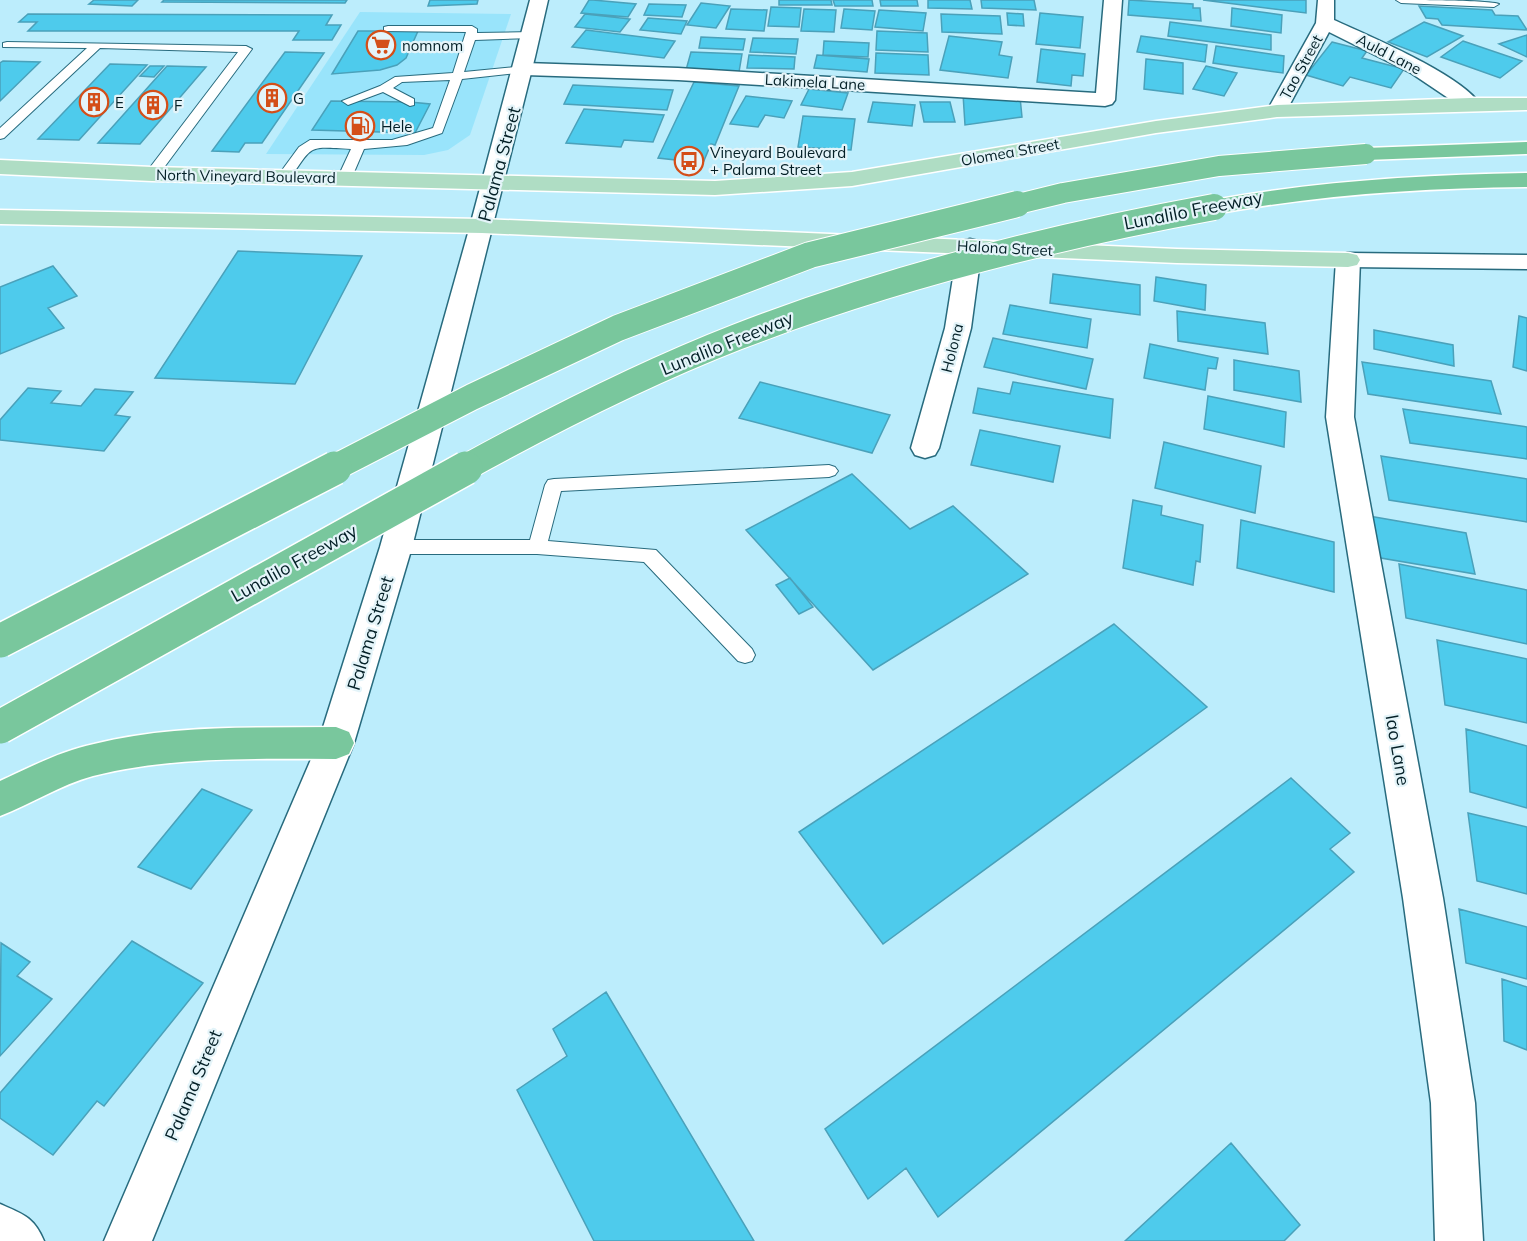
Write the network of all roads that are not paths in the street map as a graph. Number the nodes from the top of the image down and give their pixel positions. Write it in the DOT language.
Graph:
graph roads {
  1 [pos="539,0"];
  2 [pos="1113,0"];
  3 [pos="1326,0"];
  4 [pos="1401,0"];
  5 [pos="1494,4"];
  6 [pos="1325,23"];
  7 [pos="388,28"];
  8 [pos="532,35"];
  9 [pos="471,37"];
  10 [pos="7,45"];
  11 [pos="97,45"];
  12 [pos="525,69"];
  13 [pos="459,76"];
  14 [pos="384,88"];
  15 [pos="348,101"];
  16 [pos="376,101"];
  17 [pos="410,102"];
  18 [pos="1470,104"];
  19 [pos="1527,104"];
  20 [pos="1277,111"];
  21 [pos="0,135"];
  22 [pos="359,144"];
  23 [pos="1527,147"];
  24 [pos="0,167"];
  25 [pos="152,174"];
  26 [pos="284,177"];
  27 [pos="345,177"];
  28 [pos="1527,180"];
  29 [pos="492,182"];
  30 [pos="0,217"];
  31 [pos="482,226"];
  32 [pos="970,246"];
  33 [pos="1348,260"];
  34 [pos="1527,261"];
  35 [pos="925,448"];
  36 [pos="830,471"];
  37 [pos="396,547"];
  38 [pos="537,547"];
  39 [pos="0,641"];
  40 [pos="745,655"];
  41 [pos="0,727"];
  42 [pos="336,743"];
  43 [pos="0,800"];
  44 [pos="0,1228"];
  45 [pos="20,1241"];
  46 [pos="128,1241"];
  47 [pos="1459,1241"];
  1 -- 8 [label="street, Palama Street"];
  2 -- 12 [label="street, Lakimela Lane"];
  3 -- 6 [label="street"];
  4 -- 5 [label="lane"];
  6 -- 18 [label="street, Auld Lane"];
  6 -- 20 [label="street, Tao Street"];
  7 -- 9 [label="lane"];
  8 -- 9 [label="lane"];
  8 -- 12 [label="street, Palama Street"];
  9 -- 13 [label="lane"];
  10 -- 11 [label="lane"];
  11 -- 21 [label="lane"];
  11 -- 25 [label="lane"];
  12 -- 13 [label="lane"];
  12 -- 29 [label="street, Palama Street"];
  13 -- 14 [label="lane"];
  13 -- 22 [label="lane"];
  14 -- 15 [label="lane"];
  14 -- 16 [label="lane"];
  14 -- 17 [label="lane"];
  18 -- 19 [label="main road, Olomea Street"];
  18 -- 20 [label="main road, Olomea Street"];
  20 -- 29 [label="main road, Olomea Street"];
  22 -- 26 [label="lane"];
  22 -- 27 [label="lane"];
  23 -- 39 [label="highway, Lunalilo Freeway, bridge"];
  24 -- 25 [label="main road, North Vineyard Boulevard"];
  25 -- 26 [label="main road, North Vineyard Boulevard"];
  26 -- 27 [label="main road, North Vineyard Boulevard"];
  27 -- 29 [label="main road, North Vineyard Boulevard"];
  28 -- 41 [label="highway, Lunalilo Freeway, bridge"];
  29 -- 31 [label="street, Palama Street"];
  30 -- 31 [label="main road"];
  31 -- 32 [label="main road, Halona Street"];
  31 -- 37 [label="street, Palama Street"];
  32 -- 33 [label="main road, Halona Street"];
  32 -- 35 [label="street, Holona"];
  33 -- 34 [label="street, Halona Street"];
  33 -- 47 [label="street, Iao Lane"];
  36 -- 38 [label="lane"];
  37 -- 38 [label="lane"];
  37 -- 42 [label="street, Palama Street"];
  38 -- 40 [label="lane"];
  42 -- 43 [label="highway"];
  42 -- 46 [label="street, Palama Street"];
  44 -- 45 [label="street"];
}
